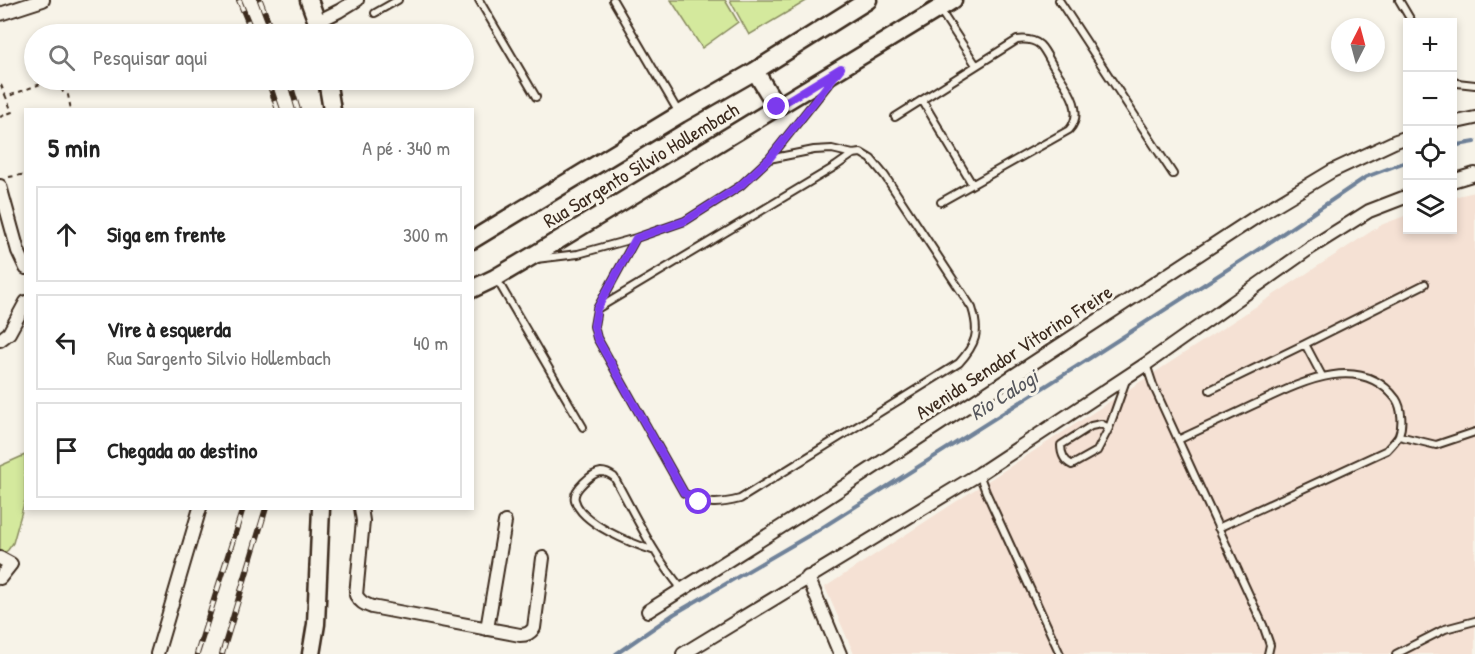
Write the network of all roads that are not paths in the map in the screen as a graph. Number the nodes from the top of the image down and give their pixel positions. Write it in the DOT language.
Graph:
graph roads {
  1 [pos="43,0"];
  2 [pos="309,0"];
  3 [pos="357,0"];
  4 [pos="398,0"];
  5 [pos="479,0"];
  6 [pos="613,0"];
  7 [pos="868,0"];
  8 [pos="1059,0"];
  9 [pos="1399,0"];
  10 [pos="946,4"];
  11 [pos="375,13"];
  12 [pos="0,14"];
  13 [pos="1410,18"];
  14 [pos="317,24"];
  15 [pos="323,24"];
  16 [pos="976,65"];
  17 [pos="841,68"];
  18 [pos="755,71"];
  19 [pos="1457,83"];
  20 [pos="1475,85"];
  21 [pos="329,90"];
  22 [pos="536,97"];
  23 [pos="922,100"];
  24 [pos="777,107"];
  25 [pos="332,108"];
  26 [pos="680,114"];
  27 [pos="895,117"];
  28 [pos="1475,118"];
  29 [pos="1457,122"];
  30 [pos="1403,138"];
  31 [pos="853,154"];
  32 [pos="769,159"];
  33 [pos="1173,174"];
  34 [pos="1475,174"];
  35 [pos="1455,180"];
  36 [pos="4,182"];
  37 [pos="972,184"];
  38 [pos="1403,198"];
  39 [pos="941,202"];
  40 [pos="636,238"];
  41 [pos="474,239"];
  42 [pos="524,261"];
  43 [pos="24,264"];
  44 [pos="495,278"];
  45 [pos="1425,284"];
  46 [pos="474,288"];
  47 [pos="24,306"];
  48 [pos="597,309"];
  49 [pos="0,340"];
  50 [pos="1305,344"];
  51 [pos="1146,364"];
  52 [pos="1322,376"];
  53 [pos="1127,377"];
  54 [pos="1210,390"];
  55 [pos="583,427"];
  56 [pos="1109,428"];
  57 [pos="1475,432"];
  58 [pos="1399,436"];
  59 [pos="1178,440"];
  60 [pos="979,474"];
  61 [pos="199,510"];
  62 [pos="321,510"];
  63 [pos="361,510"];
  64 [pos="505,522"];
  65 [pos="1218,528"];
  66 [pos="655,551"];
  67 [pos="0,558"];
  68 [pos="543,558"];
  69 [pos="808,577"];
  70 [pos="0,578"];
  71 [pos="682,589"];
  72 [pos="648,611"];
  73 [pos="1475,621"];
  74 [pos="487,629"];
  75 [pos="703,648"];
  76 [pos="157,654"];
  77 [pos="311,654"];
  78 [pos="683,654"];
  79 [pos="840,654"];
  80 [pos="1060,654"];
  81 [pos="1268,654"];
  82 [pos="1396,654"];
  1 -- 12 [label="street"];
  2 -- 14 [label="main road"];
  3 -- 15 [label="street"];
  4 -- 11 [label="lane"];
  5 -- 22 [label="lane"];
  6 -- 26 [label="lane"];
  7 -- 18 [label="main road, Rua Sargento Silvio Hollembach"];
  8 -- 33 [label="lane"];
  9 -- 13 [label="lane"];
  10 -- 16 [label="lane"];
  10 -- 17 [label="main road, Rua Sargento Silvio Hollembach"];
  16 -- 23 [label="lane"];
  16 -- 37 [label="lane"];
  17 -- 24 [label="main road, Rua Sargento Silvio Hollembach"];
  17 -- 32 [label="lane"];
  18 -- 24 [label="main road"];
  18 -- 26 [label="main road, Rua Sargento Silvio Hollembach"];
  19 -- 20 [label="lane"];
  21 -- 25 [label="main road"];
  23 -- 27 [label="lane"];
  23 -- 37 [label="lane"];
  24 -- 42 [label="main road, Rua Sargento Silvio Hollembach"];
  26 -- 41 [label="main road, Rua Sargento Silvio Hollembach"];
  28 -- 29 [label="street"];
  30 -- 71 [label="street, Avenida Senador Vitorino Freire"];
  31 -- 32 [label="lane"];
  31 -- 48 [label="lane"];
  31 -- 48 [label="lane"];
  32 -- 40 [label="lane"];
  34 -- 35 [label="street"];
  36 -- 43 [label="street"];
  37 -- 39 [label="lane"];
  38 -- 51 [label="street"];
  40 -- 42 [label="lane"];
  40 -- 48 [label="lane"];
  42 -- 44 [label="main road, Rua Sargento Silvio Hollembach"];
  44 -- 46 [label="main road, Rua Sargento Silvio Hollembach"];
  44 -- 55 [label="lane"];
  45 -- 50 [label="lane"];
  47 -- 49 [label="street"];
  50 -- 52 [label="lane"];
  50 -- 54 [label="lane"];
  51 -- 53 [label="street"];
  51 -- 59 [label="lane"];
  52 -- 58 [label="lane"];
  52 -- 59 [label="lane"];
  53 -- 56 [label="lane"];
  53 -- 60 [label="street"];
  56 -- 56 [label="lane"];
  57 -- 58 [label="lane"];
  58 -- 65 [label="lane"];
  59 -- 65 [label="lane"];
  60 -- 69 [label="street"];
  60 -- 80 [label="lane"];
  61 -- 76 [label="street"];
  62 -- 77 [label="main road"];
  63 -- 74 [label="street"];
  64 -- 74 [label="street"];
  65 -- 81 [label="lane"];
  66 -- 66 [label="lane"];
  66 -- 71 [label="lane"];
  67 -- 70 [label="street"];
  68 -- 74 [label="street"];
  69 -- 75 [label="street"];
  69 -- 79 [label="street"];
  71 -- 72 [label="street, Avenida Senador Vitorino Freire"];
  73 -- 82 [label="lane"];
  75 -- 78 [label="street"];
}
